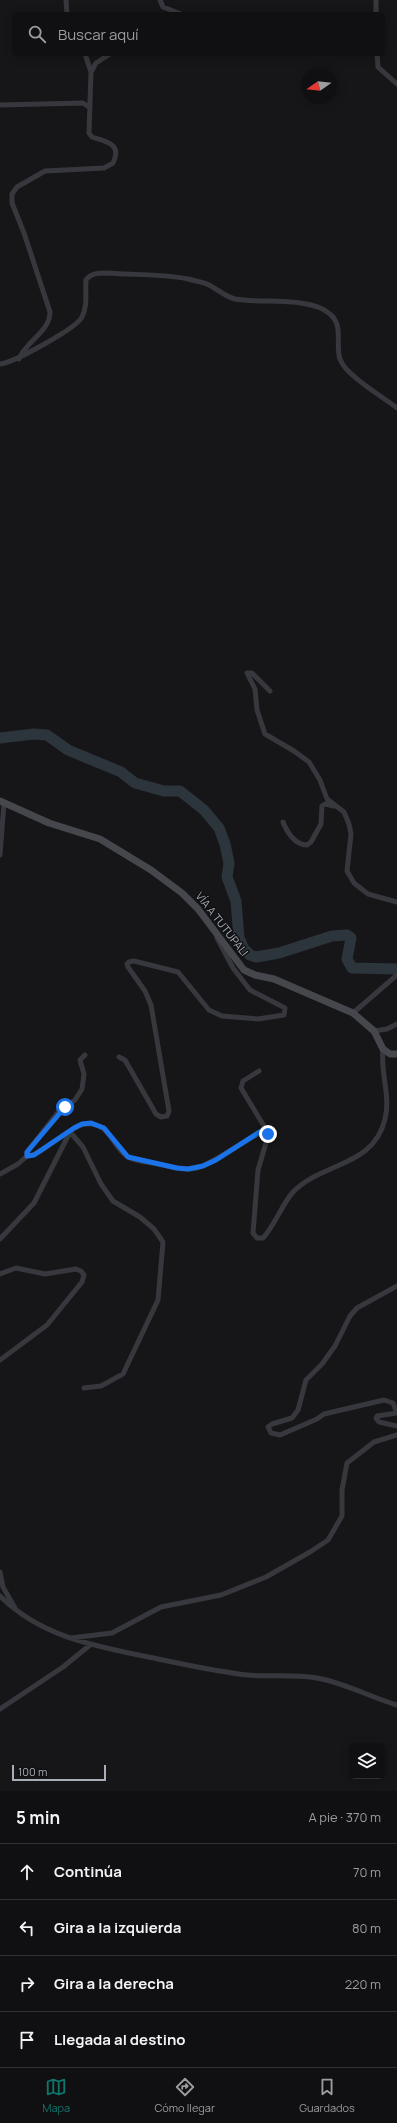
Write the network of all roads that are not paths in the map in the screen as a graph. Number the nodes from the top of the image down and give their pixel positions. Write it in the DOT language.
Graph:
graph roads {
  1 [pos="66,0"];
  2 [pos="159,0"];
  3 [pos="376,0"];
  4 [pos="67,12"];
  5 [pos="176,12"];
  6 [pos="376,12"];
  7 [pos="86,56"];
  8 [pos="107,56"];
  9 [pos="377,56"];
  10 [pos="91,72"];
  11 [pos="397,84"];
  12 [pos="0,105"];
  13 [pos="89,107"];
  14 [pos="19,359"];
  15 [pos="0,364"];
  16 [pos="397,408"];
  17 [pos="270,691"];
  18 [pos="2,802"];
  19 [pos="337,807"];
  20 [pos="284,822"];
  21 [pos="0,855"];
  22 [pos="397,902"];
  23 [pos="215,931"];
  24 [pos="397,975"];
  25 [pos="353,1013"];
  26 [pos="397,1024"];
  27 [pos="374,1031"];
  28 [pos="383,1050"];
  29 [pos="397,1054"];
  30 [pos="85,1055"];
  31 [pos="119,1057"];
  32 [pos="259,1071"];
  33 [pos="264,1131"];
  34 [pos="70,1132"];
  35 [pos="27,1156"];
  36 [pos="0,1174"];
  37 [pos="0,1239"];
  38 [pos="0,1274"];
  39 [pos="397,1286"];
  40 [pos="0,1360"];
  41 [pos="84,1388"];
  42 [pos="397,1426"];
  43 [pos="397,1435"];
  44 [pos="0,1572"];
  45 [pos="0,1596"];
  46 [pos="16,1611"];
  47 [pos="71,1638"];
  48 [pos="90,1644"];
  49 [pos="397,1705"];
  50 [pos="0,1709"];
  1 -- 4 [label="street"];
  2 -- 5 [label="street"];
  3 -- 6 [label="street"];
  7 -- 10 [label="street"];
  8 -- 10 [label="street"];
  9 -- 11 [label="street"];
  10 -- 13 [label="street"];
  12 -- 13 [label="street"];
  13 -- 14 [label="street"];
  14 -- 15 [label="street"];
  14 -- 16 [label="street"];
  17 -- 19 [label="street"];
  18 -- 21 [label="street"];
  18 -- 23 [label="street, VÍA A TUTUPALI"];
  19 -- 20 [label="street"];
  19 -- 22 [label="street"];
  23 -- 25 [label="street, VÍA A TUTUPALI"];
  23 -- 31 [label="street"];
  24 -- 25 [label="street"];
  25 -- 27 [label="street, VÍA A TUTUPALI"];
  26 -- 27 [label="street"];
  27 -- 28 [label="street, VÍA A TUTUPALI"];
  28 -- 29 [label="street"];
  28 -- 33 [label="street"];
  30 -- 35 [label="street"];
  32 -- 33 [label="street"];
  33 -- 34 [label="street"];
  34 -- 35 [label="street"];
  34 -- 37 [label="street"];
  34 -- 41 [label="street"];
  35 -- 36 [label="street"];
  38 -- 40 [label="street"];
  39 -- 42 [label="street"];
  43 -- 47 [label="street"];
  44 -- 46 [label="street"];
  45 -- 46 [label="street"];
  46 -- 47 [label="street"];
  47 -- 48 [label="street"];
  48 -- 49 [label="street"];
  48 -- 50 [label="street"];
}
